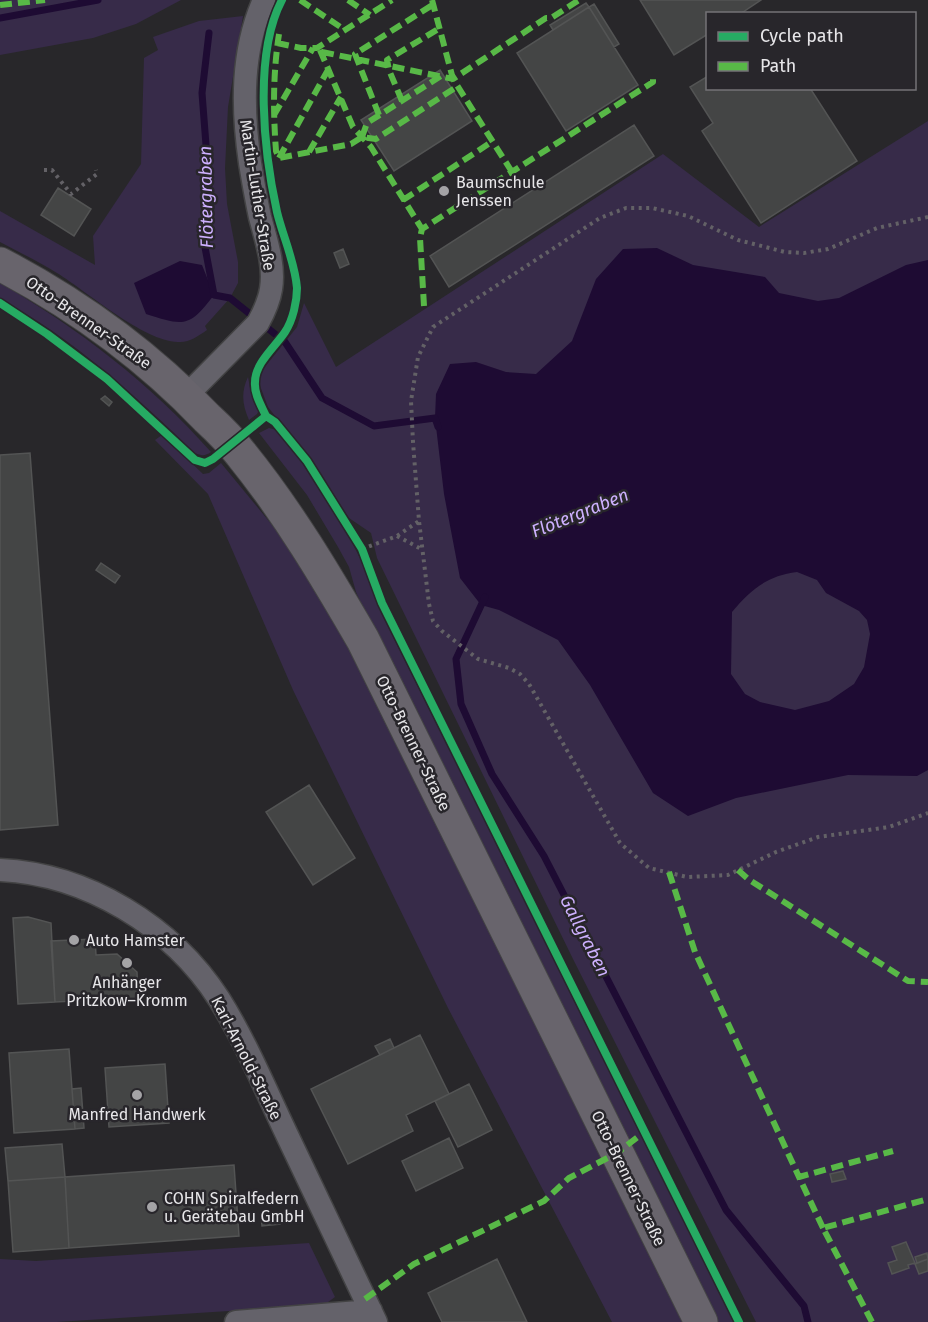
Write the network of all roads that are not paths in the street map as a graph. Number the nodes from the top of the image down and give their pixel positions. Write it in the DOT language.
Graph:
graph roads {
  1 [pos="264,0"];
  2 [pos="0,264"];
  3 [pos="186,396"];
  4 [pos="0,870"];
  5 [pos="373,1316"];
  6 [pos="236,1322"];
  7 [pos="701,1322"];
  1 -- 3 [label="street, Martin-Luther-Straße"];
  2 -- 3 [label="main road, Otto-Brenner-Straße"];
  3 -- 7 [label="main road, Otto-Brenner-Straße"];
  4 -- 5 [label="street, Karl-Arnold-Straße"];
  5 -- 6 [label="street"];
}
